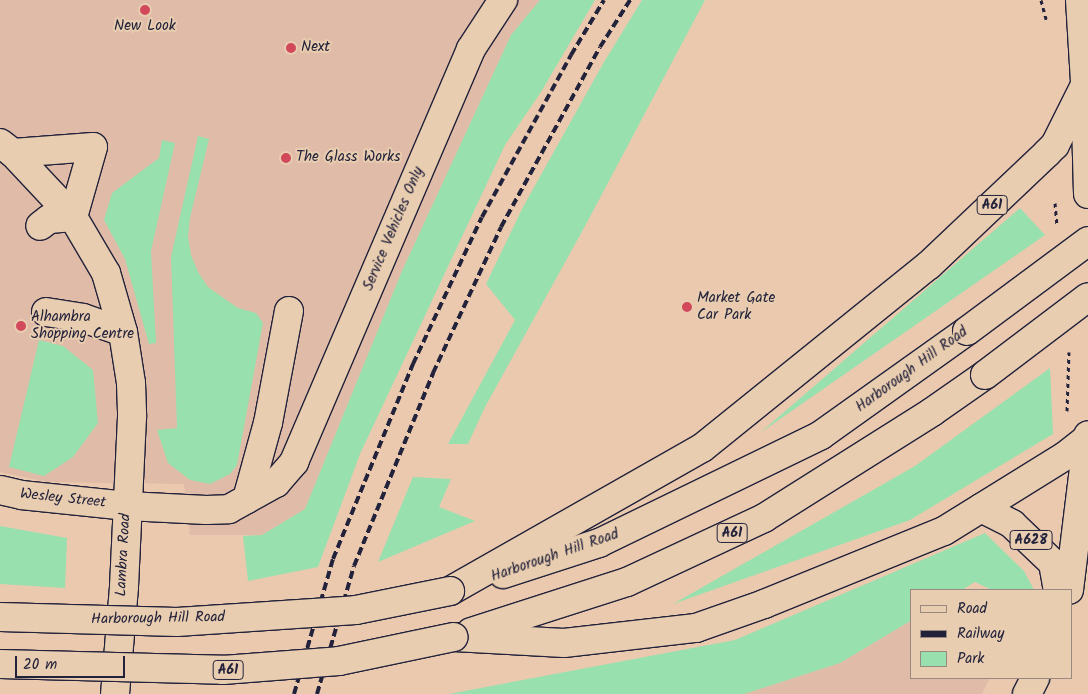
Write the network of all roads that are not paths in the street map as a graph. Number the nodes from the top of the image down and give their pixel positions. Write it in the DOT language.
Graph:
graph roads {
  1 [pos="503,0"];
  2 [pos="1080,0"];
  3 [pos="1086,80"];
  4 [pos="1055,145"];
  5 [pos="1088,145"];
  6 [pos="7,148"];
  7 [pos="1088,194"];
  8 [pos="73,217"];
  9 [pos="40,226"];
  10 [pos="1088,241"];
  11 [pos="1088,297"];
  12 [pos="289,311"];
  13 [pos="46,312"];
  14 [pos="122,332"];
  15 [pos="1088,437"];
  16 [pos="0,490"];
  17 [pos="247,499"];
  18 [pos="127,506"];
  19 [pos="981,508"];
  20 [pos="1088,546"];
  21 [pos="1072,583"];
  22 [pos="450,592"];
  23 [pos="0,617"];
  24 [pos="454,637"];
  25 [pos="0,664"];
  26 [pos="1034,679"];
  27 [pos="115,694"];
  28 [pos="1027,694"];
  1 -- 17 [label="main road, Service Vehicles Only"];
  2 -- 3 [label="main road"];
  3 -- 4 [label="main road, A61"];
  3 -- 5 [label="main road"];
  4 -- 5 [label="main road"];
  4 -- 22 [label="main road, A61"];
  5 -- 7 [label="main road"];
  6 -- 8 [label="main road, Lambra Road"];
  6 -- 8 [label="main road"];
  8 -- 9 [label="main road"];
  8 -- 14 [label="main road, Lambra Road"];
  10 -- 22 [label="main road, Harborough Hill Road / A61, bridge"];
  11 -- 24 [label="main road, A61, bridge"];
  12 -- 17 [label="main road"];
  13 -- 14 [label="main road"];
  14 -- 18 [label="main road, Lambra Road"];
  15 -- 19 [label="main road, A61"];
  15 -- 21 [label="main road, A628"];
  16 -- 18 [label="main road, Wesley Street"];
  17 -- 18 [label="main road, Wesley Street"];
  18 -- 27 [label="main road, Lambra Road"];
  19 -- 21 [label="main road, A628"];
  19 -- 24 [label="main road, A61"];
  20 -- 21 [label="main road"];
  22 -- 23 [label="main road, Harborough Hill Road / A61, bridge"];
  24 -- 25 [label="main road, A61, bridge"];
  26 -- 28 [label="main road"];
}
